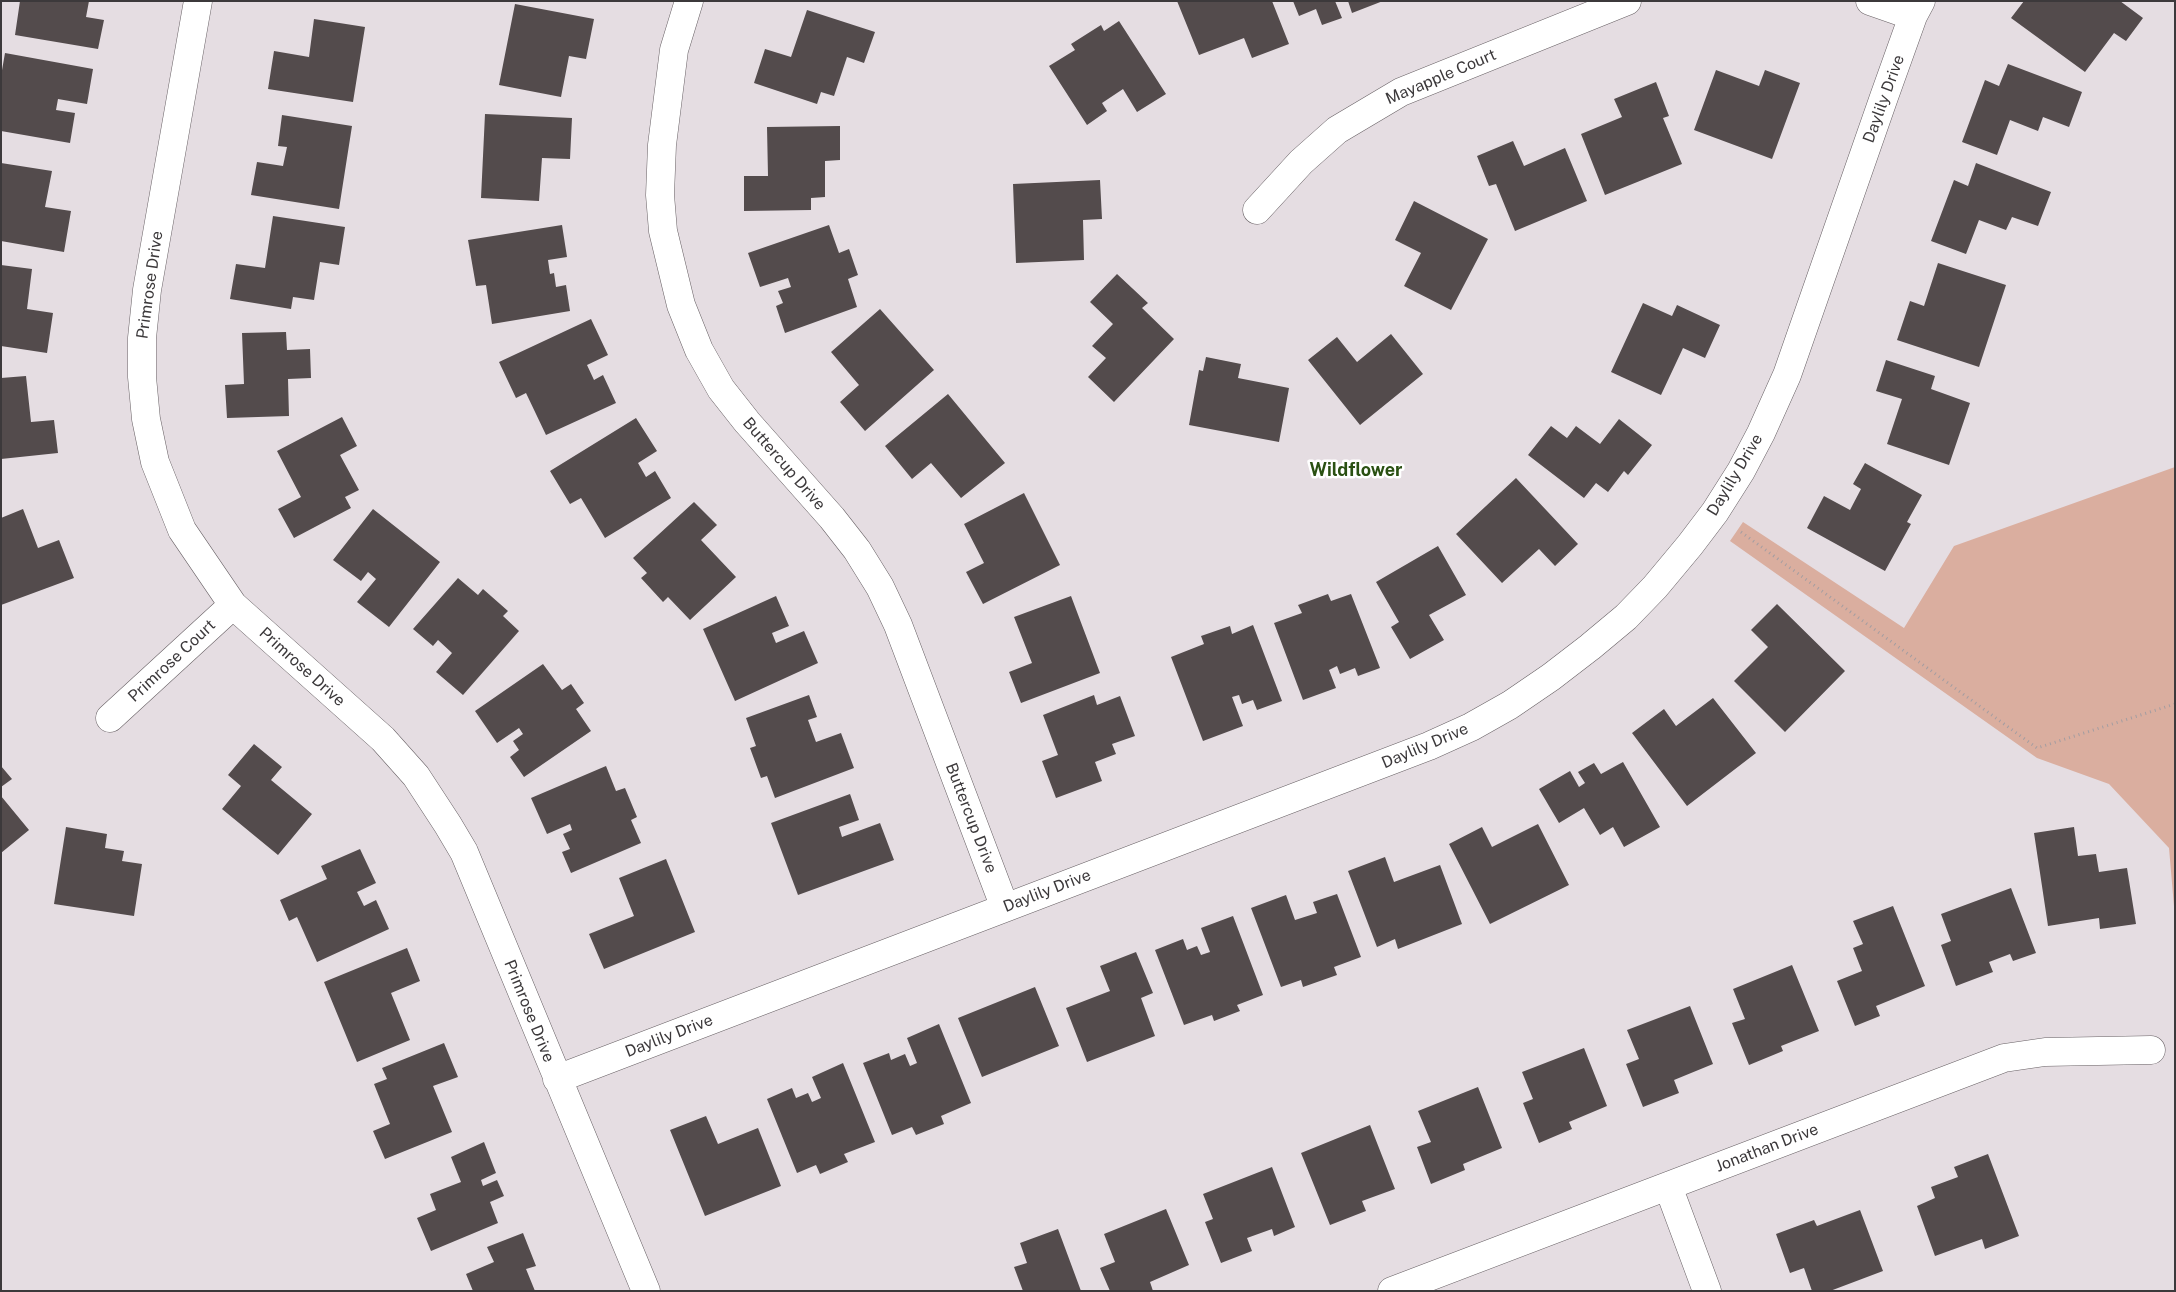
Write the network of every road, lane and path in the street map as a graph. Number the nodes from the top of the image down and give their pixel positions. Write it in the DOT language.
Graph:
graph roads {
  1 [pos="198,1"];
  2 [pos="689,1"];
  3 [pos="1627,1"];
  4 [pos="1870,1"];
  5 [pos="1917,9"];
  6 [pos="1257,210"];
  7 [pos="1714,512"];
  8 [pos="233,605"];
  9 [pos="2175,704"];
  10 [pos="110,718"];
  11 [pos="1005,908"];
  12 [pos="2151,1050"];
  13 [pos="558,1079"];
  14 [pos="1668,1186"];
  15 [pos="646,1291"];
  16 [pos="1392,1291"];
  17 [pos="1707,1291"];
  1 -- 8 [label="street, Primrose Drive"];
  2 -- 11 [label="street, Buttercup Drive"];
  3 -- 6 [label="street, Mayapple Court"];
  4 -- 5 [label="street"];
  5 -- 7 [label="street, Daylily Drive"];
  7 -- 9 [label="path"];
  7 -- 11 [label="street, Daylily Drive"];
  8 -- 10 [label="street, Primrose Court"];
  8 -- 13 [label="street, Primrose Drive"];
  11 -- 13 [label="street, Daylily Drive"];
  12 -- 14 [label="street, Jonathan Drive"];
  13 -- 15 [label="street, Primrose Drive"];
  14 -- 16 [label="street, Jonathan Drive"];
  14 -- 17 [label="street"];
}
